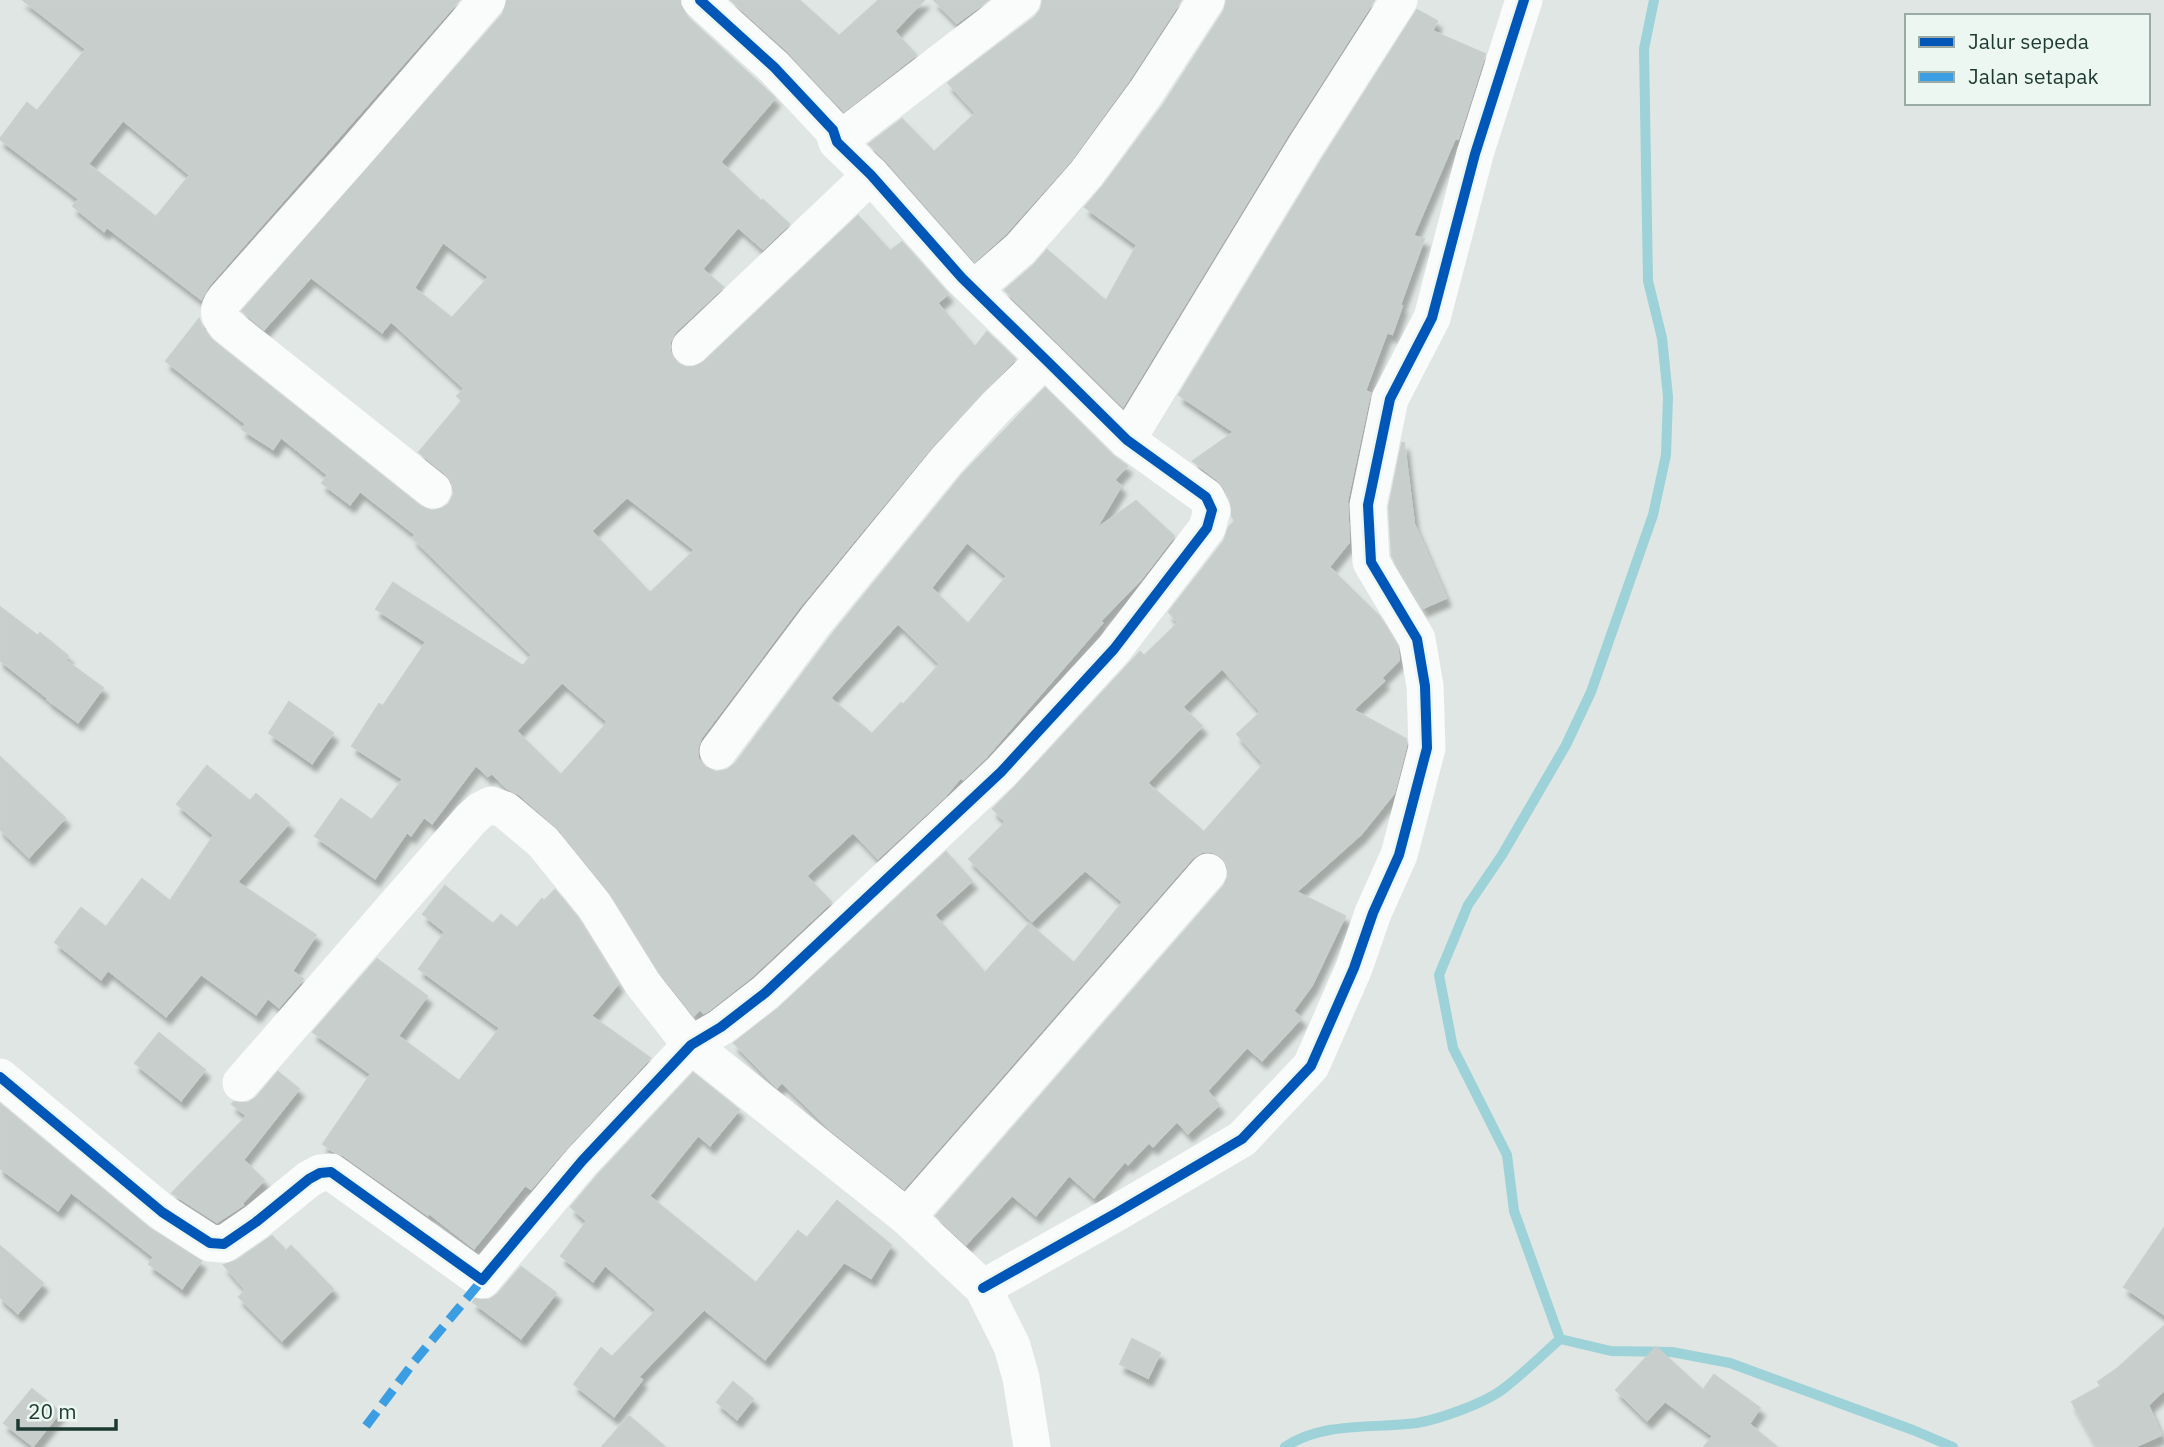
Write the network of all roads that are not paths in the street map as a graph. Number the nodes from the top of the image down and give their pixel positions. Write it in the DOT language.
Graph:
graph roads {
  1 [pos="487,0"];
  2 [pos="1022,0"];
  3 [pos="1206,0"];
  4 [pos="1399,0"];
  5 [pos="1524,0"];
  6 [pos="713,4"];
  7 [pos="837,142"];
  8 [pos="871,175"];
  9 [pos="974,289"];
  10 [pos="690,347"];
  11 [pos="1045,359"];
  12 [pos="1127,440"];
  13 [pos="433,490"];
  14 [pos="719,751"];
  15 [pos="1208,872"];
  16 [pos="691,1045"];
  17 [pos="0,1077"];
  18 [pos="241,1083"];
  19 [pos="907,1217"];
  20 [pos="983,1288"];
  21 [pos="1032,1447"];
  1 -- 13 [label="street"];
  2 -- 7 [label="street"];
  3 -- 9 [label="street"];
  4 -- 12 [label="street"];
  5 -- 20 [label="street"];
  6 -- 7 [label="street"];
  7 -- 8 [label="street"];
  8 -- 9 [label="street"];
  8 -- 10 [label="street"];
  9 -- 11 [label="street"];
  11 -- 12 [label="street"];
  11 -- 14 [label="street"];
  12 -- 16 [label="street"];
  15 -- 19 [label="street"];
  16 -- 17 [label="street"];
  16 -- 18 [label="street"];
  16 -- 19 [label="street"];
  19 -- 20 [label="street"];
  20 -- 21 [label="street"];
}
